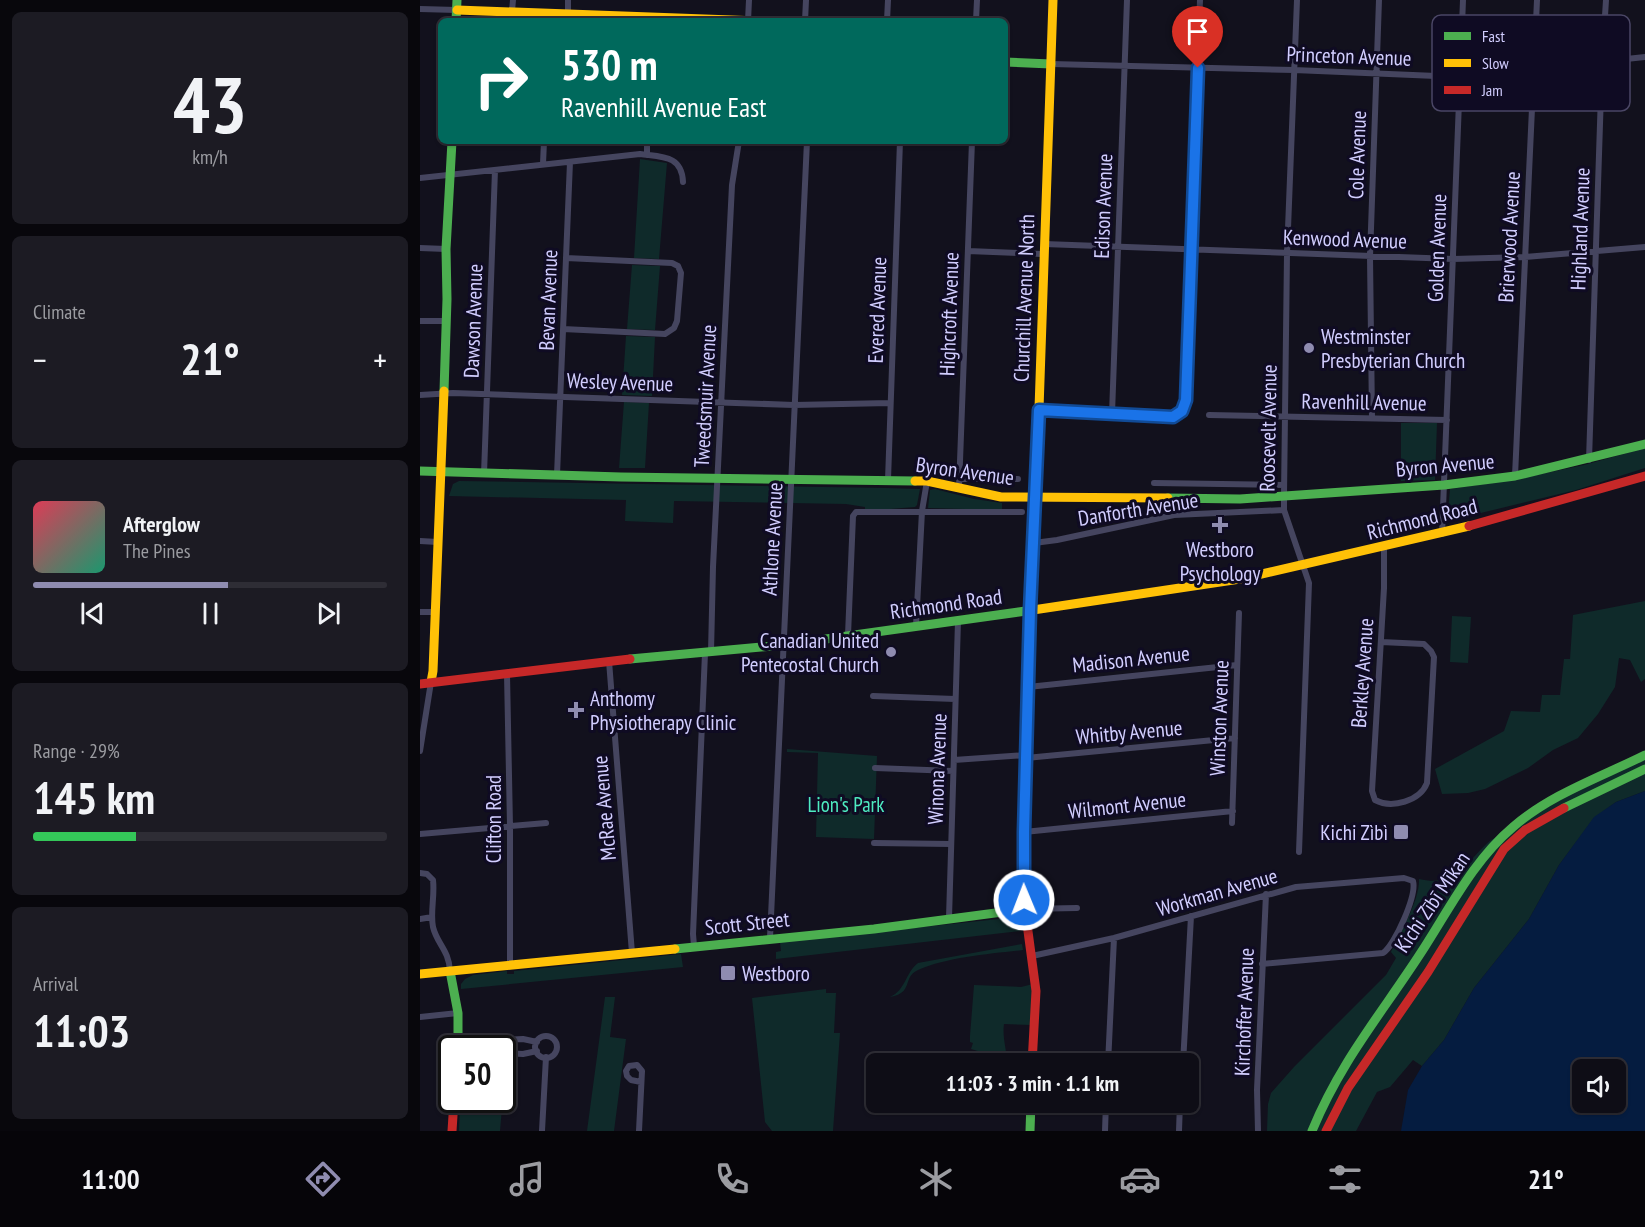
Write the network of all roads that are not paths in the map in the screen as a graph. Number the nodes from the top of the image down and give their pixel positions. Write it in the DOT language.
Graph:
graph roads {
  1 [pos="457,0"];
  2 [pos="513,0"];
  3 [pos="568,0"];
  4 [pos="749,0"];
  5 [pos="806,0"];
  6 [pos="888,0"];
  7 [pos="977,0"];
  8 [pos="1053,0"];
  9 [pos="1127,0"];
  10 [pos="1200,0"];
  11 [pos="1297,0"];
  12 [pos="1379,0"];
  13 [pos="1463,0"];
  14 [pos="1537,0"];
  15 [pos="1606,0"];
  16 [pos="420,9"];
  17 [pos="457,10"];
  18 [pos="513,11"];
  19 [pos="568,14"];
  20 [pos="1462,15"];
  21 [pos="1536,15"];
  22 [pos="1605,15"];
  23 [pos="548,17"];
  24 [pos="456,18"];
  25 [pos="634,18"];
  26 [pos="748,18"];
  27 [pos="805,18"];
  28 [pos="886,18"];
  29 [pos="976,18"];
  30 [pos="1645,57"];
  31 [pos="1630,59"];
  32 [pos="1008,63"];
  33 [pos="1051,64"];
  34 [pos="1125,65"];
  35 [pos="1198,68"];
  36 [pos="1294,70"];
  37 [pos="1376,74"];
  38 [pos="1432,76"];
  39 [pos="1459,111"];
  40 [pos="1532,111"];
  41 [pos="1600,111"];
  42 [pos="452,144"];
  43 [pos="544,144"];
  44 [pos="647,144"];
  45 [pos="739,144"];
  46 [pos="807,144"];
  47 [pos="900,144"];
  48 [pos="972,144"];
  49 [pos="647,155"];
  50 [pos="570,162"];
  51 [pos="543,164"];
  52 [pos="495,170"];
  53 [pos="451,175"];
  54 [pos="420,178"];
  55 [pos="683,182"];
  56 [pos="1118,247"];
  57 [pos="1645,247"];
  58 [pos="420,248"];
  59 [pos="446,249"];
  60 [pos="1044,249"];
  61 [pos="1191,249"];
  62 [pos="968,251"];
  63 [pos="1595,251"];
  64 [pos="1287,254"];
  65 [pos="1370,257"];
  66 [pos="1525,257"];
  67 [pos="566,258"];
  68 [pos="1453,259"];
  69 [pos="420,321"];
  70 [pos="446,321"];
  71 [pos="563,328"];
  72 [pos="443,394"];
  73 [pos="487,394"];
  74 [pos="420,395"];
  75 [pos="561,396"];
  76 [pos="722,402"];
  77 [pos="890,403"];
  78 [pos="794,405"];
  79 [pos="1039,410"];
  80 [pos="1112,414"];
  81 [pos="1209,416"];
  82 [pos="1285,417"];
  83 [pos="1372,418"];
  84 [pos="1447,420"];
  85 [pos="1645,444"];
  86 [pos="1588,460"];
  87 [pos="420,471"];
  88 [pos="441,472"];
  89 [pos="484,474"];
  90 [pos="557,475"];
  91 [pos="1515,476"];
  92 [pos="1645,476"];
  93 [pos="718,478"];
  94 [pos="1018,479"];
  95 [pos="791,480"];
  96 [pos="888,480"];
  97 [pos="927,481"];
  98 [pos="1154,483"];
  99 [pos="960,484"];
  100 [pos="1444,485"];
  101 [pos="1284,490"];
  102 [pos="1035,497"];
  103 [pos="1284,510"];
  104 [pos="922,511"];
  105 [pos="1022,512"];
  106 [pos="1442,534"];
  107 [pos="420,541"];
  108 [pos="438,542"];
  109 [pos="1034,543"];
  110 [pos="1384,548"];
  111 [pos="1302,566"];
  112 [pos="1030,610"];
  113 [pos="420,612"];
  114 [pos="436,612"];
  115 [pos="1239,613"];
  116 [pos="958,621"];
  117 [pos="916,626"];
  118 [pos="848,635"];
  119 [pos="1381,642"];
  120 [pos="783,645"];
  121 [pos="708,653"];
  122 [pos="609,662"];
  123 [pos="1238,665"];
  124 [pos="507,674"];
  125 [pos="431,682"];
  126 [pos="420,684"];
  127 [pos="1028,687"];
  128 [pos="873,696"];
  129 [pos="955,699"];
  130 [pos="1235,738"];
  131 [pos="420,751"];
  132 [pos="1645,755"];
  133 [pos="1026,757"];
  134 [pos="954,760"];
  135 [pos="875,768"];
  136 [pos="1645,769"];
  137 [pos="954,771"];
  138 [pos="1233,810"];
  139 [pos="546,823"];
  140 [pos="1232,823"];
  141 [pos="510,826"];
  142 [pos="1024,832"];
  143 [pos="420,834"];
  144 [pos="874,843"];
  145 [pos="951,844"];
  146 [pos="1299,852"];
  147 [pos="420,873"];
  148 [pos="1266,894"];
  149 [pos="1077,908"];
  150 [pos="1024,909"];
  151 [pos="1191,916"];
  152 [pos="432,917"];
  153 [pos="948,918"];
  154 [pos="420,919"];
  155 [pos="770,938"];
  156 [pos="1114,938"];
  157 [pos="694,946"];
  158 [pos="632,953"];
  159 [pos="1032,956"];
  160 [pos="1262,964"];
  161 [pos="510,965"];
  162 [pos="450,971"];
  163 [pos="420,974"];
  164 [pos="457,1010"];
  165 [pos="420,1017"];
  166 [pos="458,1035"];
  167 [pos="516,1040"];
  168 [pos="537,1042"];
  169 [pos="537,1051"];
  170 [pos="1033,1053"];
  171 [pos="1109,1053"];
  172 [pos="1184,1053"];
  173 [pos="516,1054"];
  174 [pos="546,1058"];
  175 [pos="641,1082"];
  176 [pos="453,1113"];
  177 [pos="1031,1113"];
  178 [pos="1106,1113"];
  179 [pos="1180,1113"];
  180 [pos="452,1131"];
  181 [pos="542,1131"];
  182 [pos="639,1131"];
  183 [pos="1030,1131"];
  184 [pos="1105,1131"];
  185 [pos="1179,1131"];
  186 [pos="1258,1131"];
  187 [pos="1312,1131"];
  188 [pos="1326,1131"];
  1 -- 17 [label="main road"];
  2 -- 18 [label="street"];
  3 -- 19 [label="street"];
  4 -- 26 [label="street"];
  5 -- 27 [label="street"];
  6 -- 28 [label="street"];
  7 -- 29 [label="street"];
  8 -- 33 [label="main road, Churchill Avenue North"];
  9 -- 34 [label="street, Edison Avenue"];
  10 -- 35 [label="street"];
  11 -- 36 [label="street, Roosevelt Avenue"];
  12 -- 37 [label="street, Cole Avenue"];
  13 -- 20 [label="street, Golden Avenue"];
  14 -- 21 [label="street, Brierwood Avenue"];
  15 -- 22 [label="street, Highland Avenue"];
  16 -- 17 [label="street"];
  17 -- 18 [label="main road"];
  17 -- 24 [label="main road"];
  18 -- 23 [label="main road"];
  19 -- 23 [label="main road"];
  19 -- 25 [label="main road"];
  30 -- 31 [label="street, Princeton Avenue"];
  32 -- 33 [label="main road"];
  33 -- 34 [label="street, Princeton Avenue"];
  33 -- 60 [label="main road, Churchill Avenue North"];
  34 -- 35 [label="street, Princeton Avenue"];
  34 -- 56 [label="street, Edison Avenue"];
  35 -- 36 [label="street, Princeton Avenue"];
  35 -- 61 [label="street"];
  36 -- 37 [label="street, Princeton Avenue"];
  36 -- 64 [label="street, Roosevelt Avenue"];
  37 -- 38 [label="street, Princeton Avenue"];
  37 -- 65 [label="street, Cole Avenue"];
  39 -- 68 [label="street, Golden Avenue"];
  40 -- 66 [label="street, Brierwood Avenue"];
  41 -- 63 [label="street, Highland Avenue"];
  42 -- 53 [label="main road"];
  43 -- 51 [label="street"];
  44 -- 49 [label="street"];
  45 -- 76 [label="street, Tweedsmuir Avenue"];
  46 -- 78 [label="street, Athlone Avenue"];
  47 -- 77 [label="street, Evered Avenue"];
  48 -- 62 [label="street, Highcroft Avenue"];
  49 -- 50 [label="street"];
  49 -- 55 [label="street"];
  50 -- 51 [label="street"];
  50 -- 67 [label="street, Bevan Avenue"];
  51 -- 52 [label="street"];
  52 -- 53 [label="street"];
  52 -- 73 [label="street, Dawson Avenue"];
  53 -- 54 [label="street"];
  53 -- 59 [label="main road"];
  56 -- 60 [label="street, Kenwood Avenue"];
  56 -- 61 [label="street, Kenwood Avenue"];
  56 -- 80 [label="street, Edison Avenue"];
  57 -- 63 [label="street, Kenwood Avenue"];
  58 -- 59 [label="street"];
  59 -- 70 [label="main road"];
  60 -- 62 [label="street, Kenwood Avenue"];
  60 -- 79 [label="main road, Churchill Avenue North"];
  61 -- 64 [label="street, Kenwood Avenue"];
  61 -- 80 [label="street"];
  62 -- 99 [label="street, Highcroft Avenue"];
  63 -- 66 [label="street, Kenwood Avenue"];
  63 -- 86 [label="street, Highland Avenue"];
  64 -- 65 [label="street, Kenwood Avenue"];
  64 -- 82 [label="street, Roosevelt Avenue"];
  65 -- 68 [label="street, Kenwood Avenue"];
  65 -- 83 [label="street, Cole Avenue"];
  66 -- 68 [label="street, Kenwood Avenue"];
  66 -- 91 [label="street, Brierwood Avenue"];
  67 -- 71 [label="street, Bevan Avenue"];
  67 -- 71 [label="street"];
  68 -- 84 [label="street, Golden Avenue"];
  69 -- 70 [label="street"];
  70 -- 72 [label="main road"];
  71 -- 75 [label="street, Bevan Avenue"];
  72 -- 73 [label="street, Wesley Avenue"];
  72 -- 74 [label="street, Wesley Avenue"];
  72 -- 88 [label="main road"];
  73 -- 75 [label="street, Wesley Avenue"];
  73 -- 89 [label="street, Dawson Avenue"];
  75 -- 76 [label="street, Wesley Avenue"];
  75 -- 90 [label="street, Bevan Avenue"];
  76 -- 78 [label="street, Wesley Avenue"];
  76 -- 93 [label="street, Tweedsmuir Avenue"];
  77 -- 78 [label="street, Wesley Avenue"];
  77 -- 96 [label="street, Evered Avenue"];
  78 -- 95 [label="street, Athlone Avenue"];
  79 -- 80 [label="street"];
  79 -- 102 [label="main road, Churchill Avenue North"];
  81 -- 82 [label="street, Ravenhill Avenue"];
  82 -- 83 [label="street, Ravenhill Avenue"];
  82 -- 101 [label="street, Roosevelt Avenue"];
  83 -- 84 [label="street, Ravenhill Avenue"];
  84 -- 100 [label="street, Golden Avenue"];
  85 -- 86 [label="main road, Byron Avenue"];
  86 -- 91 [label="main road, Byron Avenue"];
  87 -- 88 [label="main road, Byron Avenue"];
  88 -- 89 [label="main road, Byron Avenue"];
  88 -- 108 [label="main road"];
  89 -- 90 [label="main road, Byron Avenue"];
  90 -- 93 [label="main road, Byron Avenue"];
  91 -- 100 [label="main road, Byron Avenue"];
  92 -- 106 [label="main road, Richmond Road"];
  93 -- 95 [label="main road, Byron Avenue"];
  93 -- 121 [label="street, Tweedsmuir Avenue"];
  94 -- 99 [label="street"];
  95 -- 96 [label="main road, Byron Avenue"];
  95 -- 120 [label="street, Athlone Avenue"];
  96 -- 97 [label="main road, Byron Avenue"];
  97 -- 99 [label="main road, Byron Avenue"];
  97 -- 104 [label="street"];
  98 -- 101 [label="street"];
  99 -- 102 [label="main road, Byron Avenue"];
  100 -- 101 [label="main road, Byron Avenue"];
  100 -- 106 [label="street, Golden Avenue"];
  101 -- 102 [label="main road, Byron Avenue"];
  101 -- 103 [label="street, Roosevelt Avenue"];
  102 -- 109 [label="main road, Churchill Avenue North"];
  103 -- 109 [label="street, Danforth Avenue"];
  103 -- 111 [label="street, Roosevelt Avenue"];
  104 -- 105 [label="street"];
  104 -- 117 [label="street"];
  104 -- 118 [label="street"];
  106 -- 110 [label="main road, Richmond Road"];
  107 -- 108 [label="street"];
  108 -- 114 [label="main road"];
  109 -- 112 [label="main road, Churchill Avenue North"];
  110 -- 111 [label="main road, Richmond Road"];
  110 -- 119 [label="street, Berkley Avenue"];
  111 -- 112 [label="main road, Richmond Road"];
  111 -- 146 [label="street, Roosevelt Avenue"];
  112 -- 116 [label="main road, Richmond Road"];
  112 -- 127 [label="main road, Churchill Avenue North"];
  113 -- 114 [label="street"];
  114 -- 125 [label="main road"];
  115 -- 123 [label="street, Winston Avenue"];
  116 -- 117 [label="main road, Richmond Road"];
  116 -- 129 [label="street, Winona Avenue"];
  117 -- 118 [label="main road, Richmond Road"];
  118 -- 120 [label="main road, Richmond Road"];
  119 -- 119 [label="street, Berkley Avenue"];
  120 -- 121 [label="main road, Richmond Road"];
  120 -- 155 [label="street, Athlone Avenue"];
  121 -- 122 [label="main road, Richmond Road"];
  121 -- 157 [label="street, Tweedsmuir Avenue"];
  122 -- 124 [label="main road, Richmond Road"];
  122 -- 158 [label="street, McRae Avenue"];
  123 -- 127 [label="street, Madison Avenue"];
  123 -- 130 [label="street, Winston Avenue"];
  124 -- 125 [label="main road, Richmond Road"];
  124 -- 141 [label="street, Clifton Road"];
  125 -- 126 [label="main road, Richmond Road"];
  125 -- 131 [label="street"];
  127 -- 133 [label="main road, Churchill Avenue North"];
  128 -- 129 [label="street"];
  129 -- 134 [label="street, Winona Avenue"];
  130 -- 133 [label="street, Whitby Avenue"];
  130 -- 138 [label="street, Winston Avenue"];
  132 -- 187 [label="main road, Kichi Zībī Mīkan"];
  133 -- 134 [label="street, Whitby Avenue"];
  133 -- 142 [label="main road, Churchill Avenue North"];
  134 -- 137 [label="street, Winona Avenue"];
  135 -- 137 [label="street"];
  136 -- 188 [label="main road, Kichi Zībī Mīkan"];
  137 -- 145 [label="street, Winona Avenue"];
  138 -- 140 [label="street, Winston Avenue"];
  138 -- 142 [label="street, Wilmont Avenue"];
  139 -- 141 [label="street"];
  141 -- 143 [label="street"];
  141 -- 161 [label="street, Clifton Road"];
  142 -- 150 [label="main road, Churchill Avenue North"];
  144 -- 145 [label="street"];
  145 -- 153 [label="street, Winona Avenue"];
  147 -- 152 [label="street"];
  148 -- 151 [label="street, Workman Avenue"];
  148 -- 160 [label="street, Kirchoffer Avenue"];
  148 -- 160 [label="street, Workman Avenue"];
  149 -- 150 [label="street, Scott Street"];
  150 -- 153 [label="main road, Scott Street"];
  150 -- 159 [label="main road, Churchill Avenue North"];
  151 -- 156 [label="street, Workman Avenue"];
  151 -- 172 [label="street"];
  152 -- 154 [label="street"];
  152 -- 162 [label="street"];
  153 -- 155 [label="main road, Scott Street"];
  155 -- 157 [label="main road, Scott Street"];
  156 -- 159 [label="street, Workman Avenue"];
  156 -- 171 [label="street"];
  157 -- 158 [label="main road, Scott Street"];
  158 -- 161 [label="main road, Scott Street"];
  159 -- 170 [label="main road, Churchill Avenue North"];
  160 -- 186 [label="street, Kirchoffer Avenue"];
  161 -- 162 [label="main road, Scott Street"];
  162 -- 163 [label="main road, Scott Street"];
  162 -- 164 [label="main road"];
  164 -- 165 [label="street"];
  164 -- 166 [label="main road"];
  167 -- 168 [label="street"];
  168 -- 169 [label="street"];
  168 -- 174 [label="street"];
  169 -- 173 [label="street"];
  169 -- 174 [label="street"];
  174 -- 181 [label="street"];
  175 -- 182 [label="street"];
  176 -- 180 [label="main road"];
  177 -- 183 [label="main road"];
  178 -- 184 [label="street"];
  179 -- 185 [label="street"];
}
